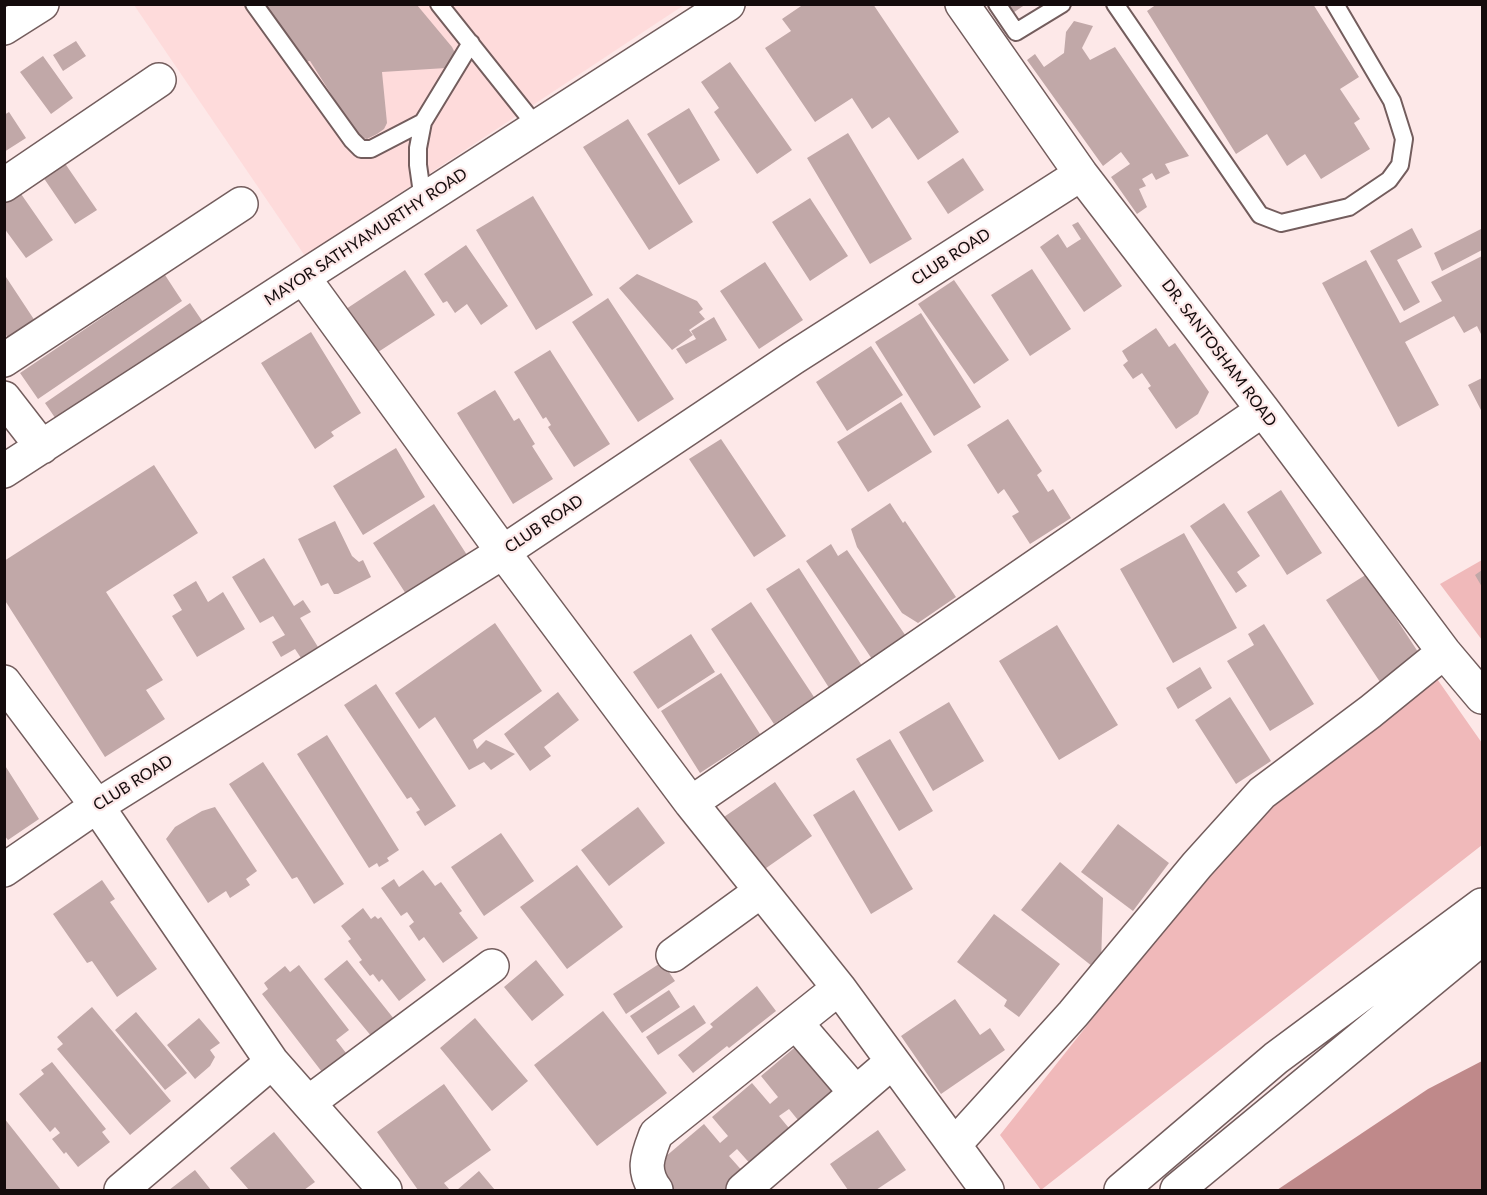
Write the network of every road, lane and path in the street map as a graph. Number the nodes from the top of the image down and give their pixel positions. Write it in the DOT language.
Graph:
graph roads {
  1 [pos="42,4"];
  2 [pos="254,4"];
  3 [pos="439,4"];
  4 [pos="728,4"];
  5 [pos="962,4"];
  6 [pos="997,4"];
  7 [pos="1062,4"];
  8 [pos="1115,4"];
  9 [pos="1335,4"];
  10 [pos="4,28"];
  11 [pos="471,43"];
  12 [pos="159,80"];
  13 [pos="423,122"];
  14 [pos="537,127"];
  15 [pos="1081,174"];
  16 [pos="4,185"];
  17 [pos="423,200"];
  18 [pos="241,204"];
  19 [pos="303,277"];
  20 [pos="4,360"];
  21 [pos="4,398"];
  22 [pos="1263,410"];
  23 [pos="42,447"];
  24 [pos="4,471"];
  25 [pos="503,552"];
  26 [pos="1444,652"];
  27 [pos="4,682"];
  28 [pos="1482,696"];
  29 [pos="691,803"];
  30 [pos="97,806"];
  31 [pos="4,870"];
  32 [pos="761,891"];
  33 [pos="1482,905"];
  34 [pos="1482,938"];
  35 [pos="673,955"];
  36 [pos="492,966"];
  37 [pos="839,988"];
  38 [pos="796,1023"];
  39 [pos="272,1062"];
  40 [pos="892,1062"];
  41 [pos="856,1093"];
  42 [pos="308,1103"];
  43 [pos="955,1144"];
  44 [pos="121,1191"];
  45 [pos="385,1191"];
  46 [pos="656,1191"];
  47 [pos="743,1191"];
  48 [pos="987,1191"];
  49 [pos="1121,1191"];
  50 [pos="1177,1191"];
  1 -- 10 [label="street"];
  2 -- 13 [label="lane"];
  3 -- 11 [label="lane"];
  4 -- 14 [label="street, MAYOR SATHYAMURTHY ROAD"];
  5 -- 15 [label="street, DR. SANTOSHAM ROAD"];
  6 -- 7 [label="lane"];
  8 -- 9 [label="lane"];
  11 -- 13 [label="lane"];
  11 -- 14 [label="lane"];
  12 -- 16 [label="street"];
  13 -- 17 [label="lane"];
  14 -- 17 [label="street, MAYOR SATHYAMURTHY ROAD"];
  15 -- 22 [label="street, DR. SANTOSHAM ROAD"];
  15 -- 25 [label="street, CLUB ROAD"];
  17 -- 19 [label="street, MAYOR SATHYAMURTHY ROAD"];
  18 -- 20 [label="street"];
  19 -- 23 [label="street, MAYOR SATHYAMURTHY ROAD"];
  19 -- 25 [label="street"];
  21 -- 23 [label="street"];
  22 -- 26 [label="street, DR. SANTOSHAM ROAD"];
  22 -- 29 [label="street"];
  23 -- 24 [label="street, MAYOR SATHYAMURTHY ROAD"];
  25 -- 29 [label="street"];
  25 -- 30 [label="street, CLUB ROAD"];
  26 -- 28 [label="street, DR. SANTOSHAM ROAD"];
  26 -- 43 [label="street"];
  27 -- 30 [label="street"];
  29 -- 32 [label="street"];
  30 -- 31 [label="street, CLUB ROAD"];
  30 -- 39 [label="street"];
  32 -- 35 [label="street"];
  32 -- 37 [label="street"];
  33 -- 49 [label="street"];
  34 -- 50 [label="street"];
  36 -- 42 [label="street"];
  37 -- 38 [label="street"];
  37 -- 40 [label="street"];
  38 -- 41 [label="street"];
  38 -- 46 [label="street"];
  39 -- 42 [label="street"];
  39 -- 44 [label="street"];
  40 -- 41 [label="street"];
  40 -- 43 [label="street"];
  41 -- 47 [label="street"];
  42 -- 45 [label="street"];
  43 -- 48 [label="street"];
}
